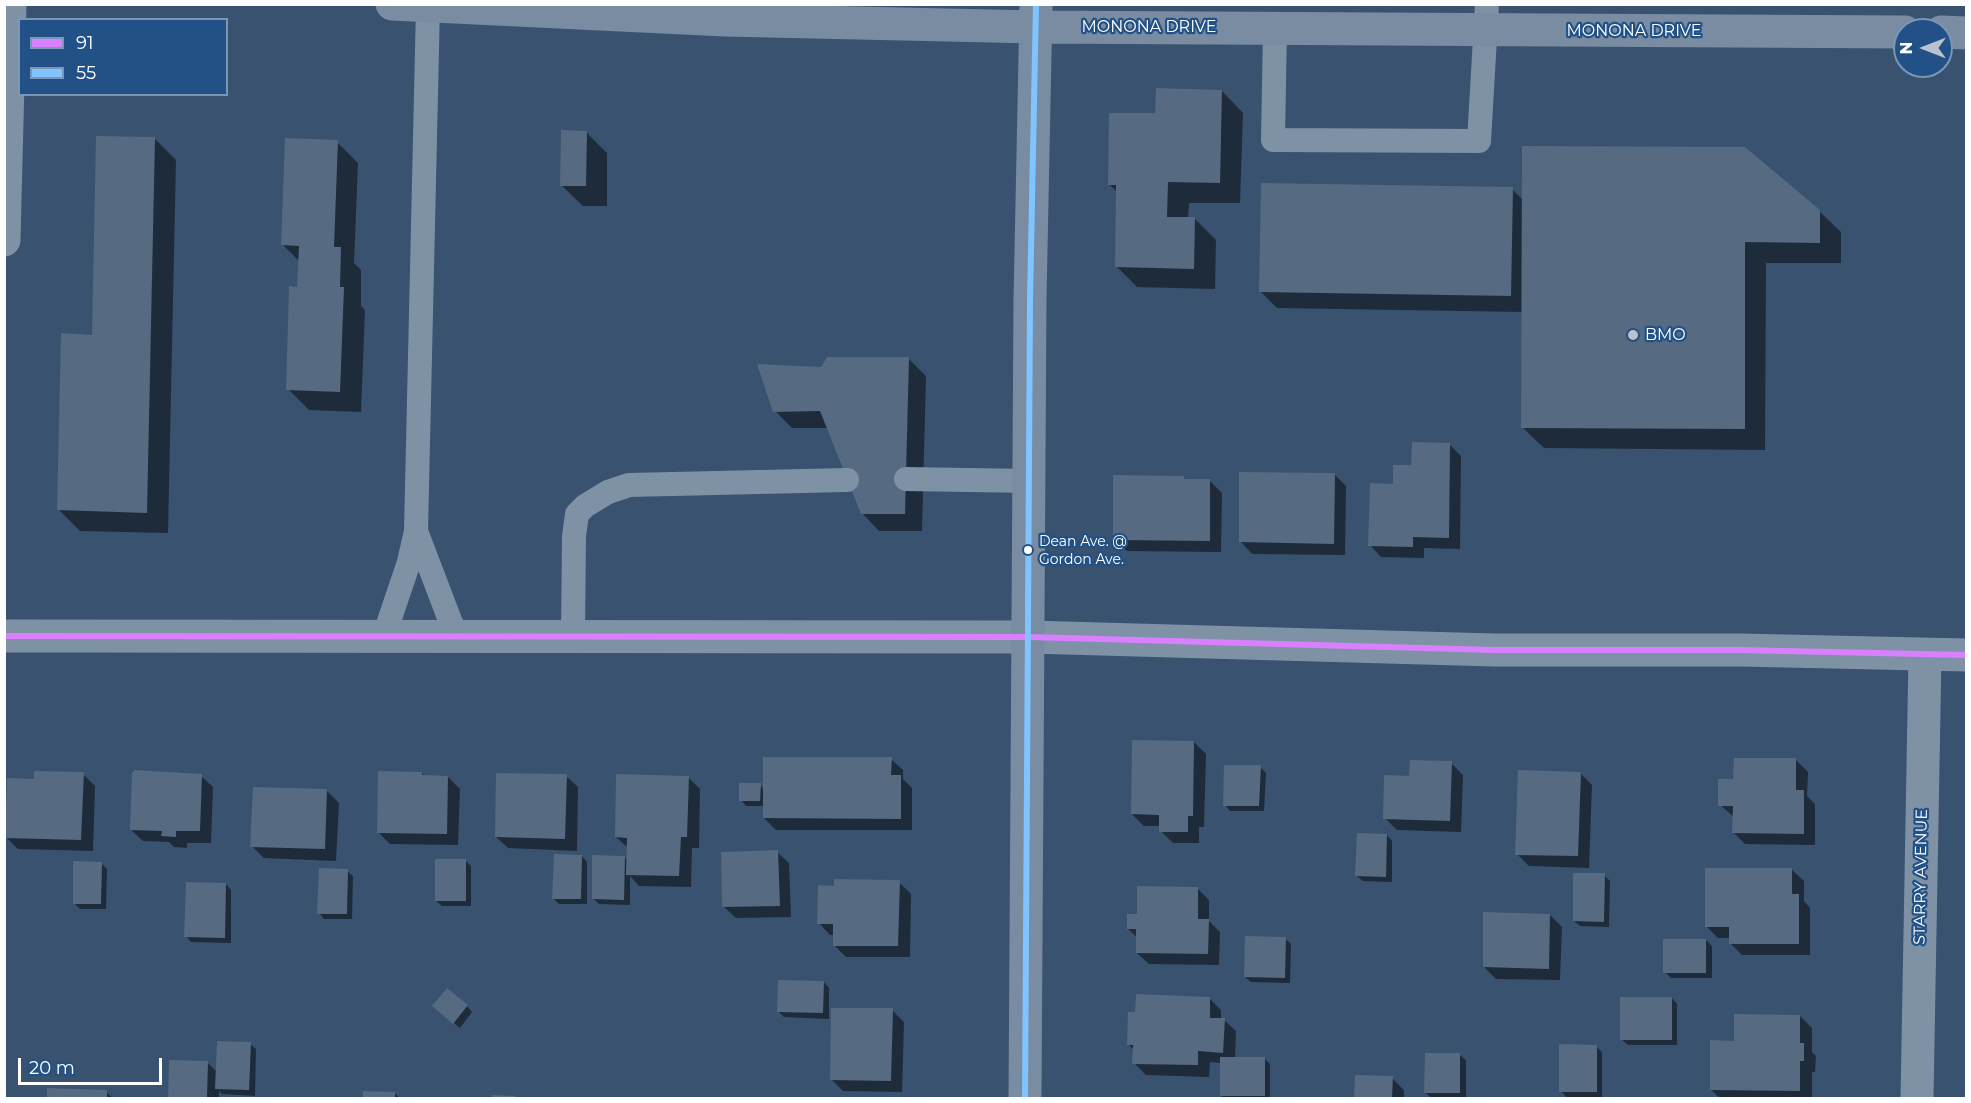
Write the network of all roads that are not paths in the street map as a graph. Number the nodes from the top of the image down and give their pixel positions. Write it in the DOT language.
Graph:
graph roads {
  1 [pos="10,4"];
  2 [pos="392,4"];
  3 [pos="428,6"];
  4 [pos="1035,16"];
  5 [pos="1487,17"];
  6 [pos="1275,28"];
  7 [pos="1893,32"];
  8 [pos="5,110"];
  9 [pos="4,240"];
  10 [pos="906,479"];
  11 [pos="847,480"];
  12 [pos="1030,481"];
  13 [pos="416,531"];
  14 [pos="4,636"];
  15 [pos="384,636"];
  16 [pos="456,636"];
  17 [pos="573,636"];
  18 [pos="1029,637"];
  19 [pos="1925,655"];
  20 [pos="1966,655"];
  21 [pos="1025,1098"];
  22 [pos="1917,1098"];
  1 -- 8 [label="street"];
  2 -- 3 [label="street, MONONA DRIVE"];
  3 -- 4 [label="street, MONONA DRIVE"];
  3 -- 13 [label="lane"];
  4 -- 6 [label="street, MONONA DRIVE"];
  4 -- 12 [label="street"];
  5 -- 6 [label="street, MONONA DRIVE"];
  5 -- 6 [label="lane"];
  5 -- 7 [label="street, MONONA DRIVE"];
  8 -- 9 [label="street"];
  10 -- 12 [label="lane"];
  11 -- 17 [label="lane"];
  12 -- 18 [label="street"];
  13 -- 15 [label="lane"];
  13 -- 16 [label="lane"];
  14 -- 15 [label="street"];
  15 -- 16 [label="street"];
  16 -- 17 [label="street"];
  17 -- 18 [label="street"];
  18 -- 19 [label="street"];
  18 -- 21 [label="street"];
  19 -- 20 [label="street"];
  19 -- 22 [label="street, STARRY AVENUE"];
}
